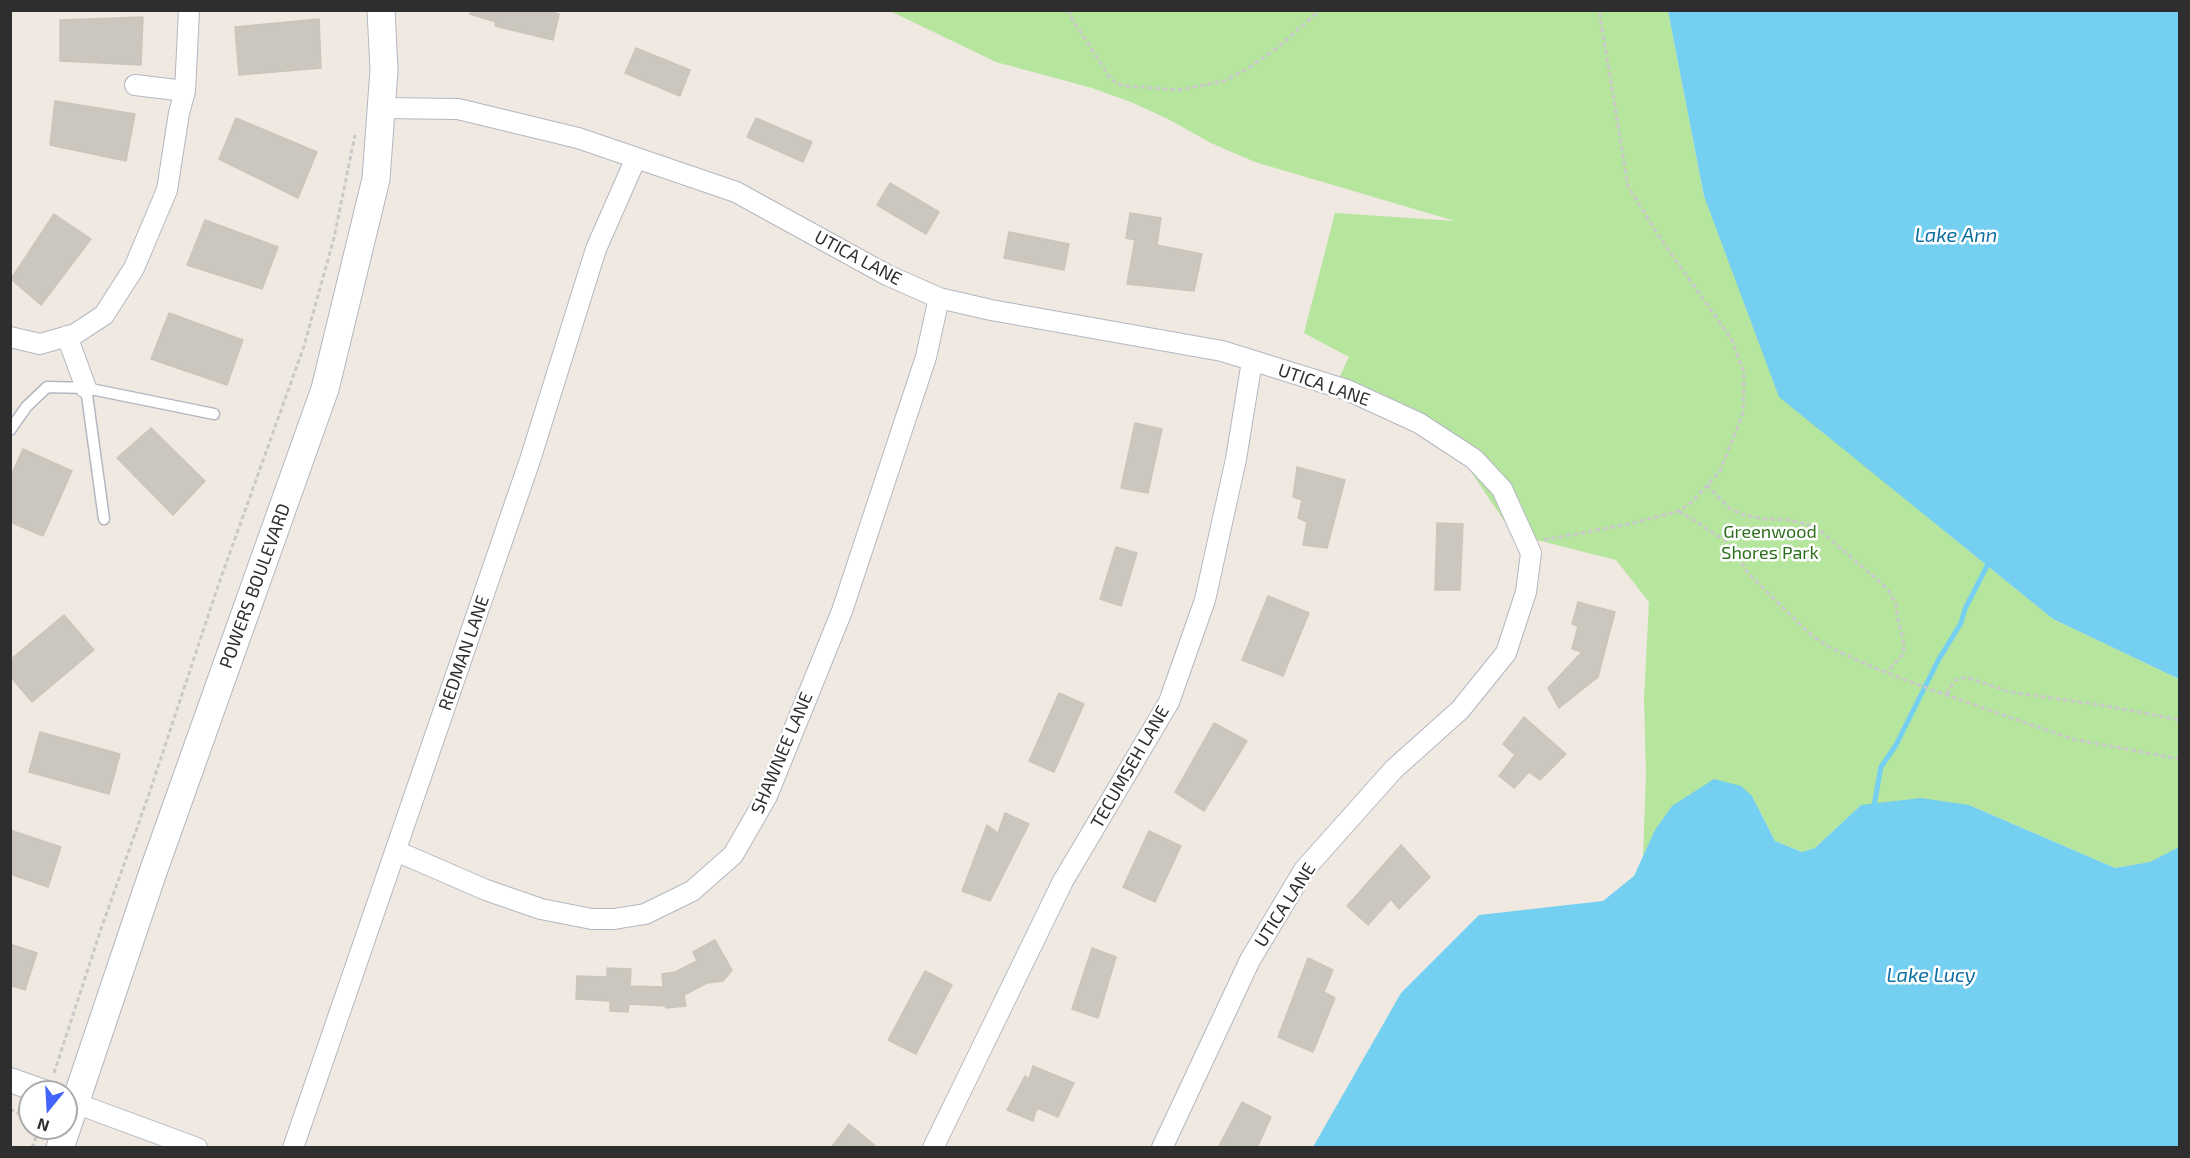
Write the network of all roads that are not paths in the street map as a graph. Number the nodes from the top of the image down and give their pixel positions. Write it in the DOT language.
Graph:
graph roads {
  1 [pos="189,10"];
  2 [pos="381,10"];
  3 [pos="135,85"];
  4 [pos="185,91"];
  5 [pos="381,108"];
  6 [pos="636,158"];
  7 [pos="939,298"];
  8 [pos="67,336"];
  9 [pos="10,337"];
  10 [pos="1252,361"];
  11 [pos="86,387"];
  12 [pos="214,414"];
  13 [pos="10,430"];
  14 [pos="104,519"];
  15 [pos="396,851"];
  16 [pos="65,1080"];
  17 [pos="78,1101"];
  18 [pos="197,1148"];
  19 [pos="292,1148"];
  20 [pos="933,1148"];
  21 [pos="1162,1148"];
  1 -- 4 [label="street"];
  2 -- 5 [label="main road, POWERS BOULEVARD"];
  3 -- 4 [label="street"];
  4 -- 8 [label="street"];
  5 -- 6 [label="street, UTICA LANE"];
  5 -- 16 [label="main road, POWERS BOULEVARD"];
  6 -- 7 [label="street, UTICA LANE"];
  6 -- 15 [label="street, REDMAN LANE"];
  7 -- 10 [label="street, UTICA LANE"];
  7 -- 15 [label="street, SHAWNEE LANE"];
  8 -- 9 [label="street"];
  8 -- 11 [label="street"];
  10 -- 20 [label="street, TECUMSEH LANE"];
  10 -- 21 [label="street, UTICA LANE"];
  11 -- 12 [label="lane"];
  11 -- 13 [label="lane"];
  11 -- 14 [label="lane"];
  15 -- 19 [label="street, REDMAN LANE"];
  17 -- 18 [label="street"];
}
